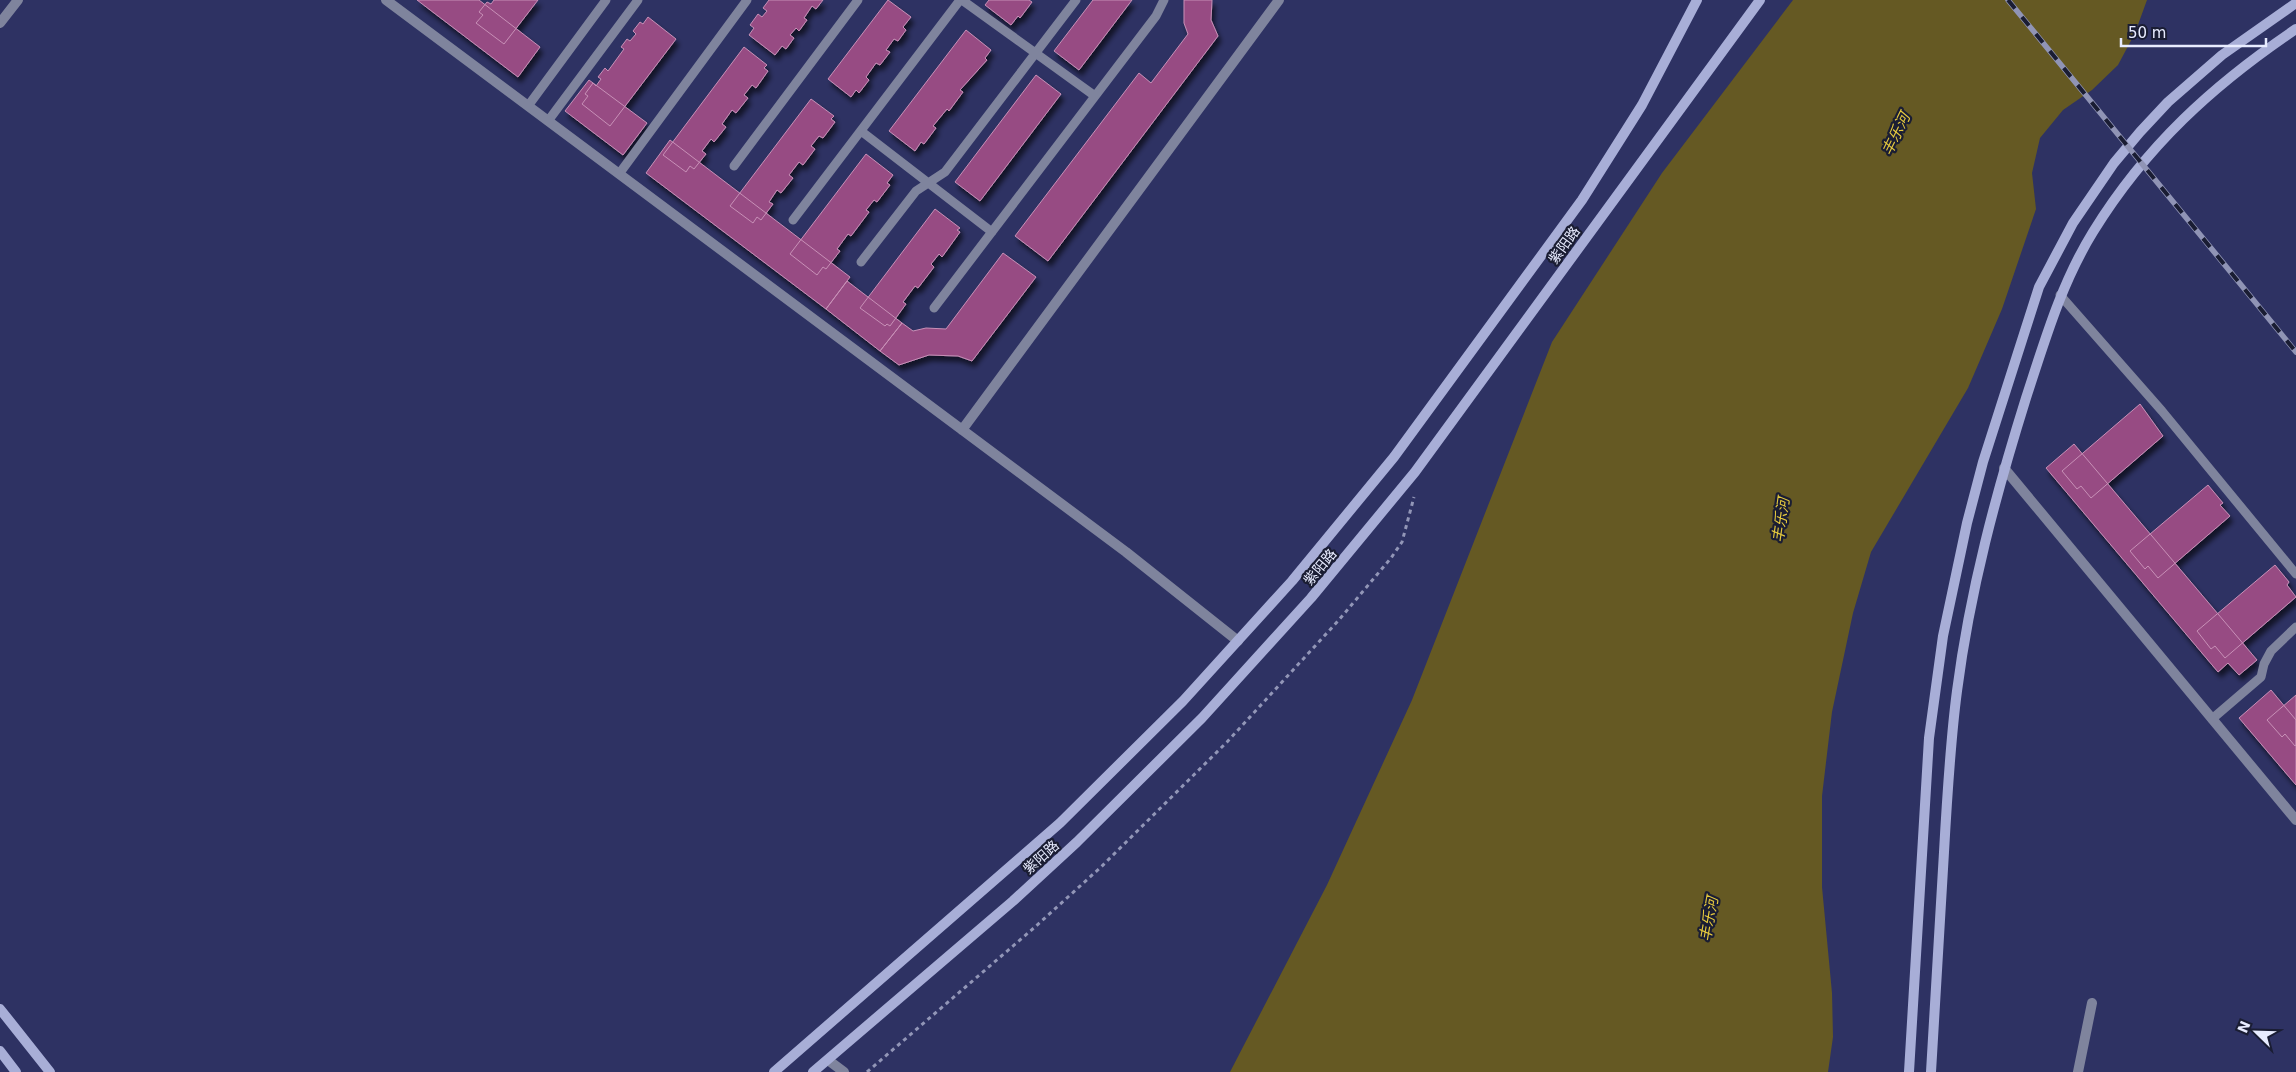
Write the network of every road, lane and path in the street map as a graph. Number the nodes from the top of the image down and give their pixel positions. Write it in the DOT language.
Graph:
graph roads {
  1 [pos="18,0"];
  2 [pos="386,0"];
  3 [pos="606,0"];
  4 [pos="638,0"];
  5 [pos="748,0"];
  6 [pos="858,0"];
  7 [pos="961,0"];
  8 [pos="1076,0"];
  9 [pos="1164,0"];
  10 [pos="1280,0"];
  11 [pos="1697,0"];
  12 [pos="1760,0"];
  13 [pos="2296,3"];
  14 [pos="0,23"];
  15 [pos="2296,29"];
  16 [pos="1036,53"];
  17 [pos="1095,96"];
  18 [pos="528,106"];
  19 [pos="548,121"];
  20 [pos="860,131"];
  21 [pos="734,166"];
  22 [pos="619,174"];
  23 [pos="928,183"];
  24 [pos="793,220"];
  25 [pos="992,232"];
  26 [pos="861,262"];
  27 [pos="2060,295"];
  28 [pos="934,308"];
  29 [pos="962,430"];
  30 [pos="2004,468"];
  31 [pos="1416,488"];
  32 [pos="2296,574"];
  33 [pos="2296,627"];
  34 [pos="1238,641"];
  35 [pos="2212,719"];
  36 [pos="2296,820"];
  37 [pos="2092,1003"];
  38 [pos="0,1009"];
  39 [pos="0,1051"];
  40 [pos="828,1060"];
  41 [pos="16,1072"];
  42 [pos="50,1072"];
  43 [pos="774,1072"];
  44 [pos="813,1072"];
  45 [pos="844,1072"];
  46 [pos="867,1072"];
  47 [pos="1909,1072"];
  48 [pos="1931,1072"];
  49 [pos="2078,1072"];
  1 -- 14 [label="street"];
  2 -- 18 [label="street"];
  3 -- 18 [label="lane"];
  4 -- 19 [label="lane"];
  5 -- 22 [label="lane"];
  6 -- 21 [label="lane"];
  7 -- 16 [label="lane"];
  7 -- 20 [label="lane"];
  8 -- 16 [label="lane"];
  9 -- 17 [label="lane"];
  10 -- 29 [label="street"];
  11 -- 34 [label="main road, 紫阳路"];
  12 -- 40 [label="main road, 紫阳路"];
  13 -- 47 [label="main road"];
  15 -- 27 [label="main road"];
  16 -- 17 [label="lane"];
  16 -- 23 [label="lane"];
  17 -- 25 [label="lane"];
  18 -- 19 [label="street"];
  19 -- 22 [label="street"];
  20 -- 23 [label="lane"];
  20 -- 24 [label="lane"];
  22 -- 29 [label="street"];
  23 -- 25 [label="lane"];
  23 -- 26 [label="lane"];
  25 -- 28 [label="lane"];
  27 -- 30 [label="main road"];
  27 -- 32 [label="lane"];
  29 -- 34 [label="street"];
  30 -- 35 [label="street"];
  30 -- 48 [label="main road"];
  31 -- 46 [label="path"];
  33 -- 35 [label="lane"];
  34 -- 43 [label="main road, 紫阳路"];
  35 -- 36 [label="street"];
  37 -- 49 [label="street"];
  38 -- 42 [label="main road"];
  39 -- 41 [label="main road"];
  40 -- 44 [label="main road, 紫阳路"];
  40 -- 45 [label="street"];
}
